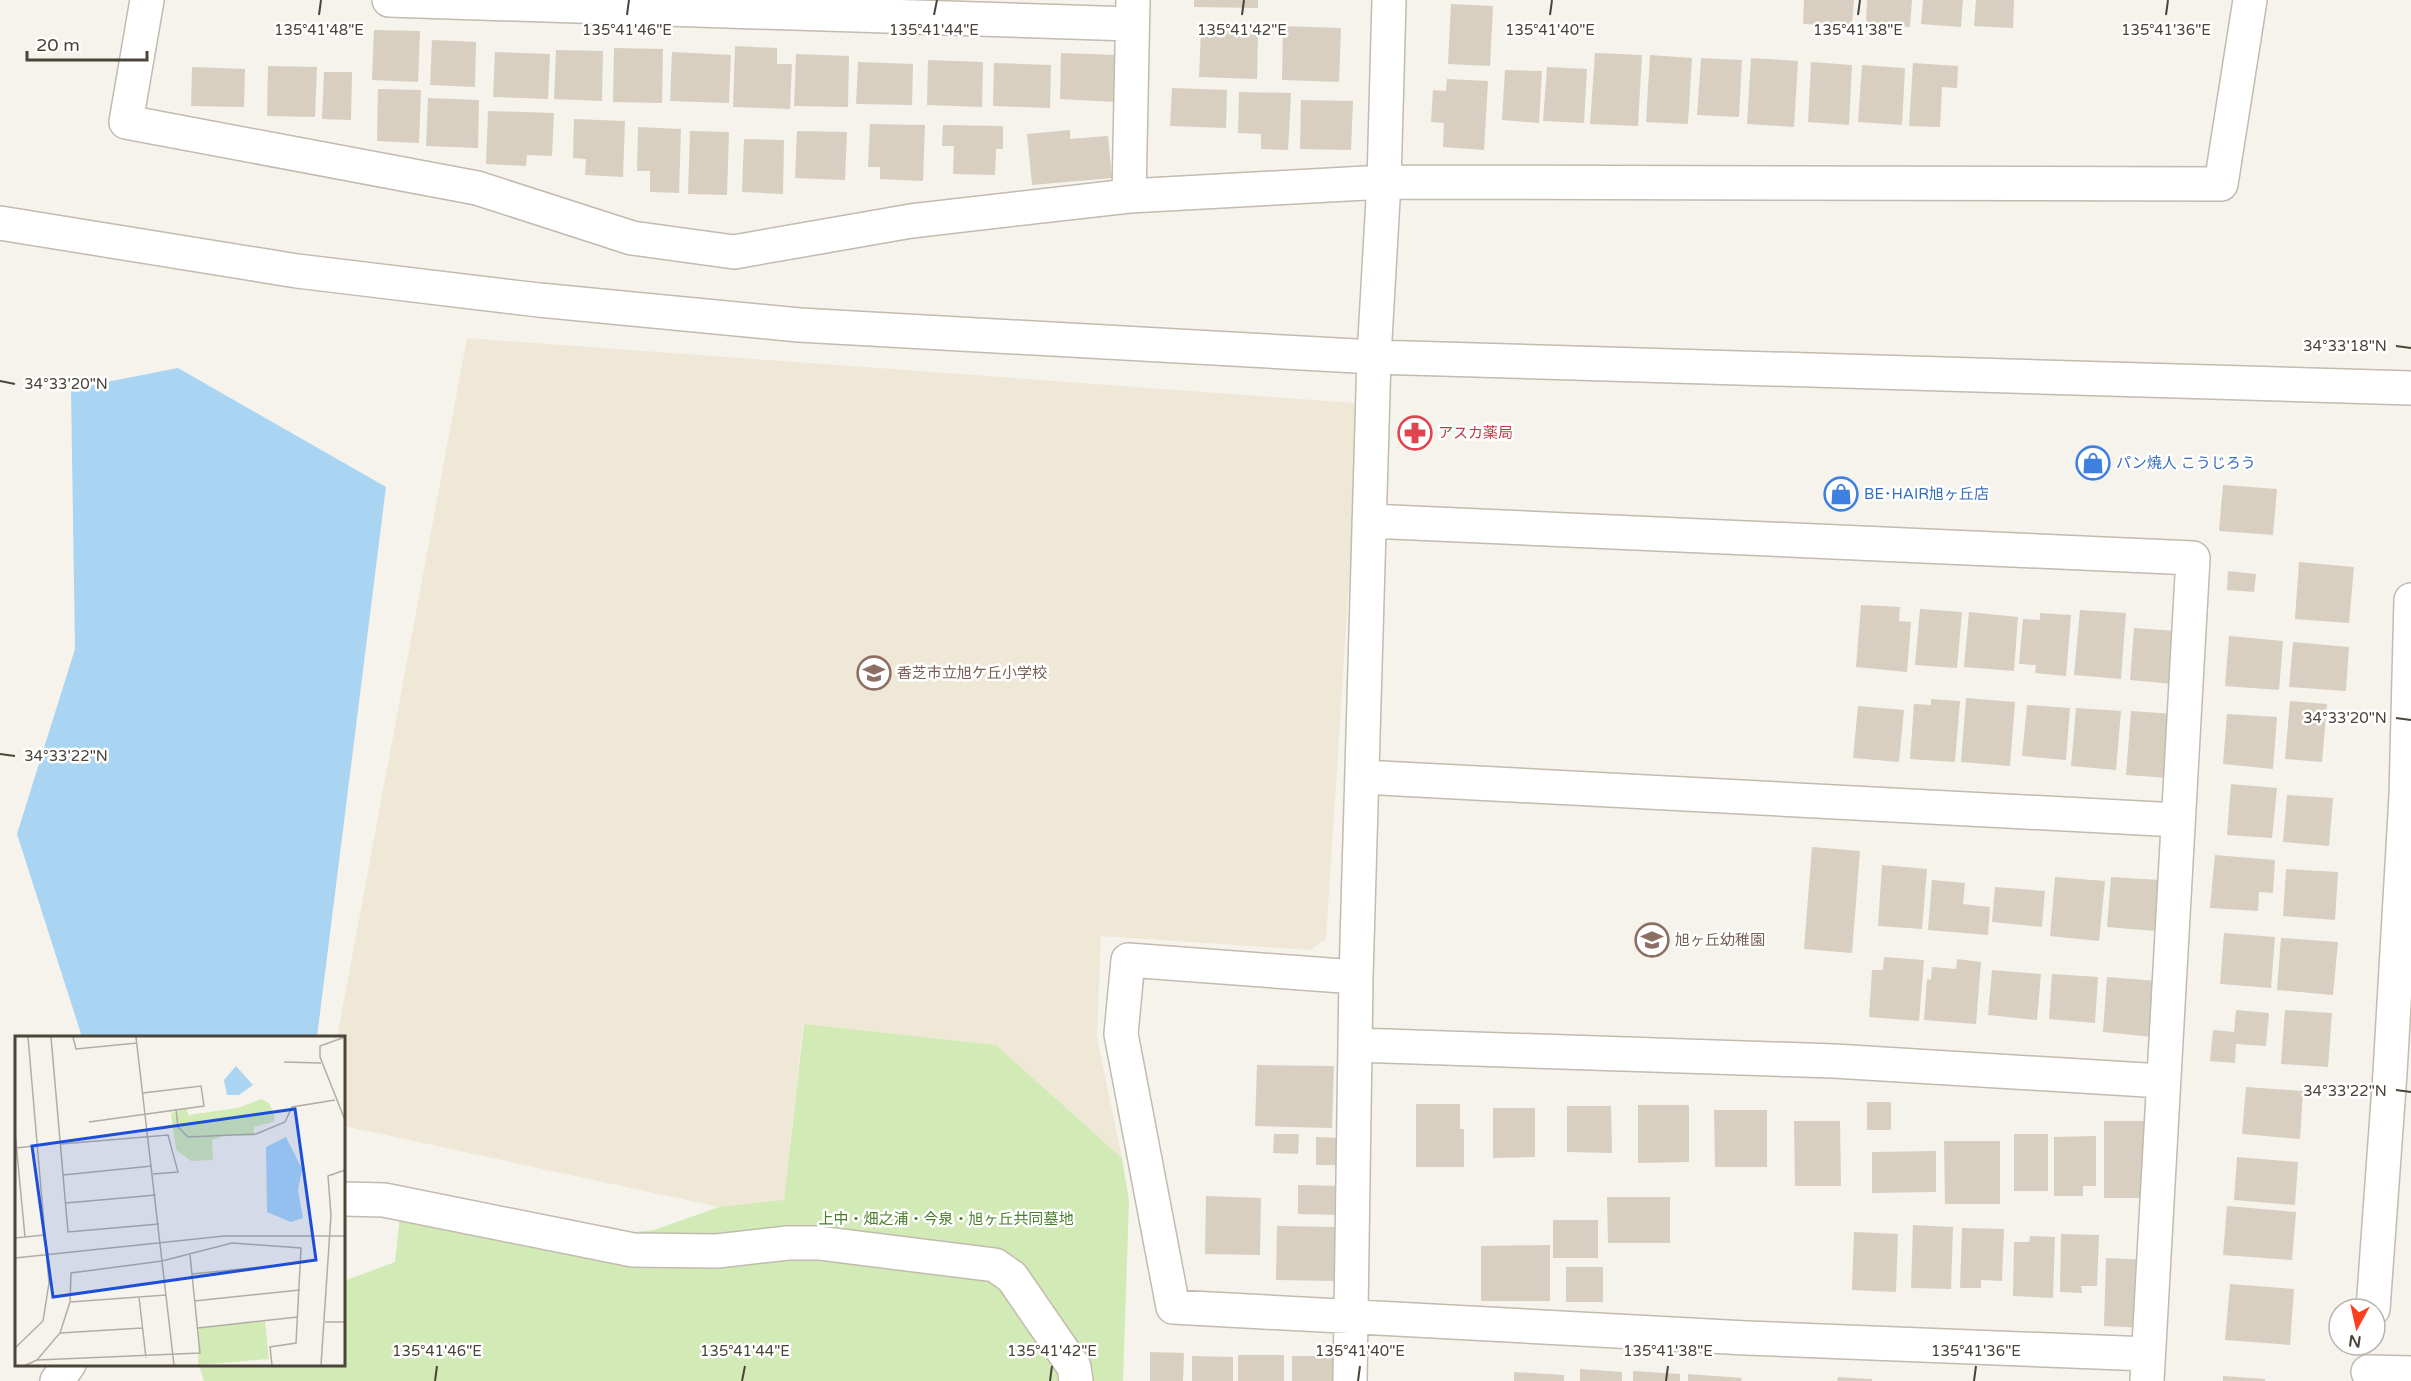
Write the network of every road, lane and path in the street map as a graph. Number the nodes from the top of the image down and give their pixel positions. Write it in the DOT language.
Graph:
graph roads {
  1 [pos="147,0"];
  2 [pos="389,0"];
  3 [pos="1389,0"];
  4 [pos="2250,0"];
  5 [pos="1132,12"];
  6 [pos="1384,183"];
  7 [pos="1129,196"];
  8 [pos="0,223"];
  9 [pos="1374,357"];
  10 [pos="2411,388"];
  11 [pos="1370,521"];
  12 [pos="2411,600"];
  13 [pos="1362,777"];
  14 [pos="2178,820"];
  15 [pos="1356,977"];
  16 [pos="1356,1045"];
  17 [pos="2162,1081"];
  18 [pos="345,1199"];
  19 [pos="2374,1297"];
  20 [pos="1351,1318"];
  21 [pos="68,1366"];
  22 [pos="2369,1366"];
  23 [pos="2148,1368"];
  24 [pos="2411,1373"];
  25 [pos="57,1381"];
  26 [pos="1076,1381"];
  27 [pos="1350,1381"];
  1 -- 7 [label="street"];
  2 -- 5 [label="street"];
  3 -- 6 [label="street"];
  4 -- 6 [label="street"];
  5 -- 7 [label="street"];
  6 -- 7 [label="street"];
  6 -- 9 [label="street"];
  8 -- 9 [label="street"];
  9 -- 10 [label="street"];
  9 -- 11 [label="street"];
  11 -- 13 [label="street"];
  11 -- 14 [label="street"];
  12 -- 19 [label="street"];
  13 -- 14 [label="street"];
  13 -- 15 [label="street"];
  14 -- 17 [label="street"];
  15 -- 16 [label="street"];
  15 -- 20 [label="street"];
  16 -- 17 [label="street"];
  16 -- 20 [label="street"];
  17 -- 23 [label="street"];
  18 -- 26 [label="street"];
  20 -- 23 [label="street"];
  20 -- 27 [label="street"];
  21 -- 25 [label="street"];
  22 -- 24 [label="street"];
}
